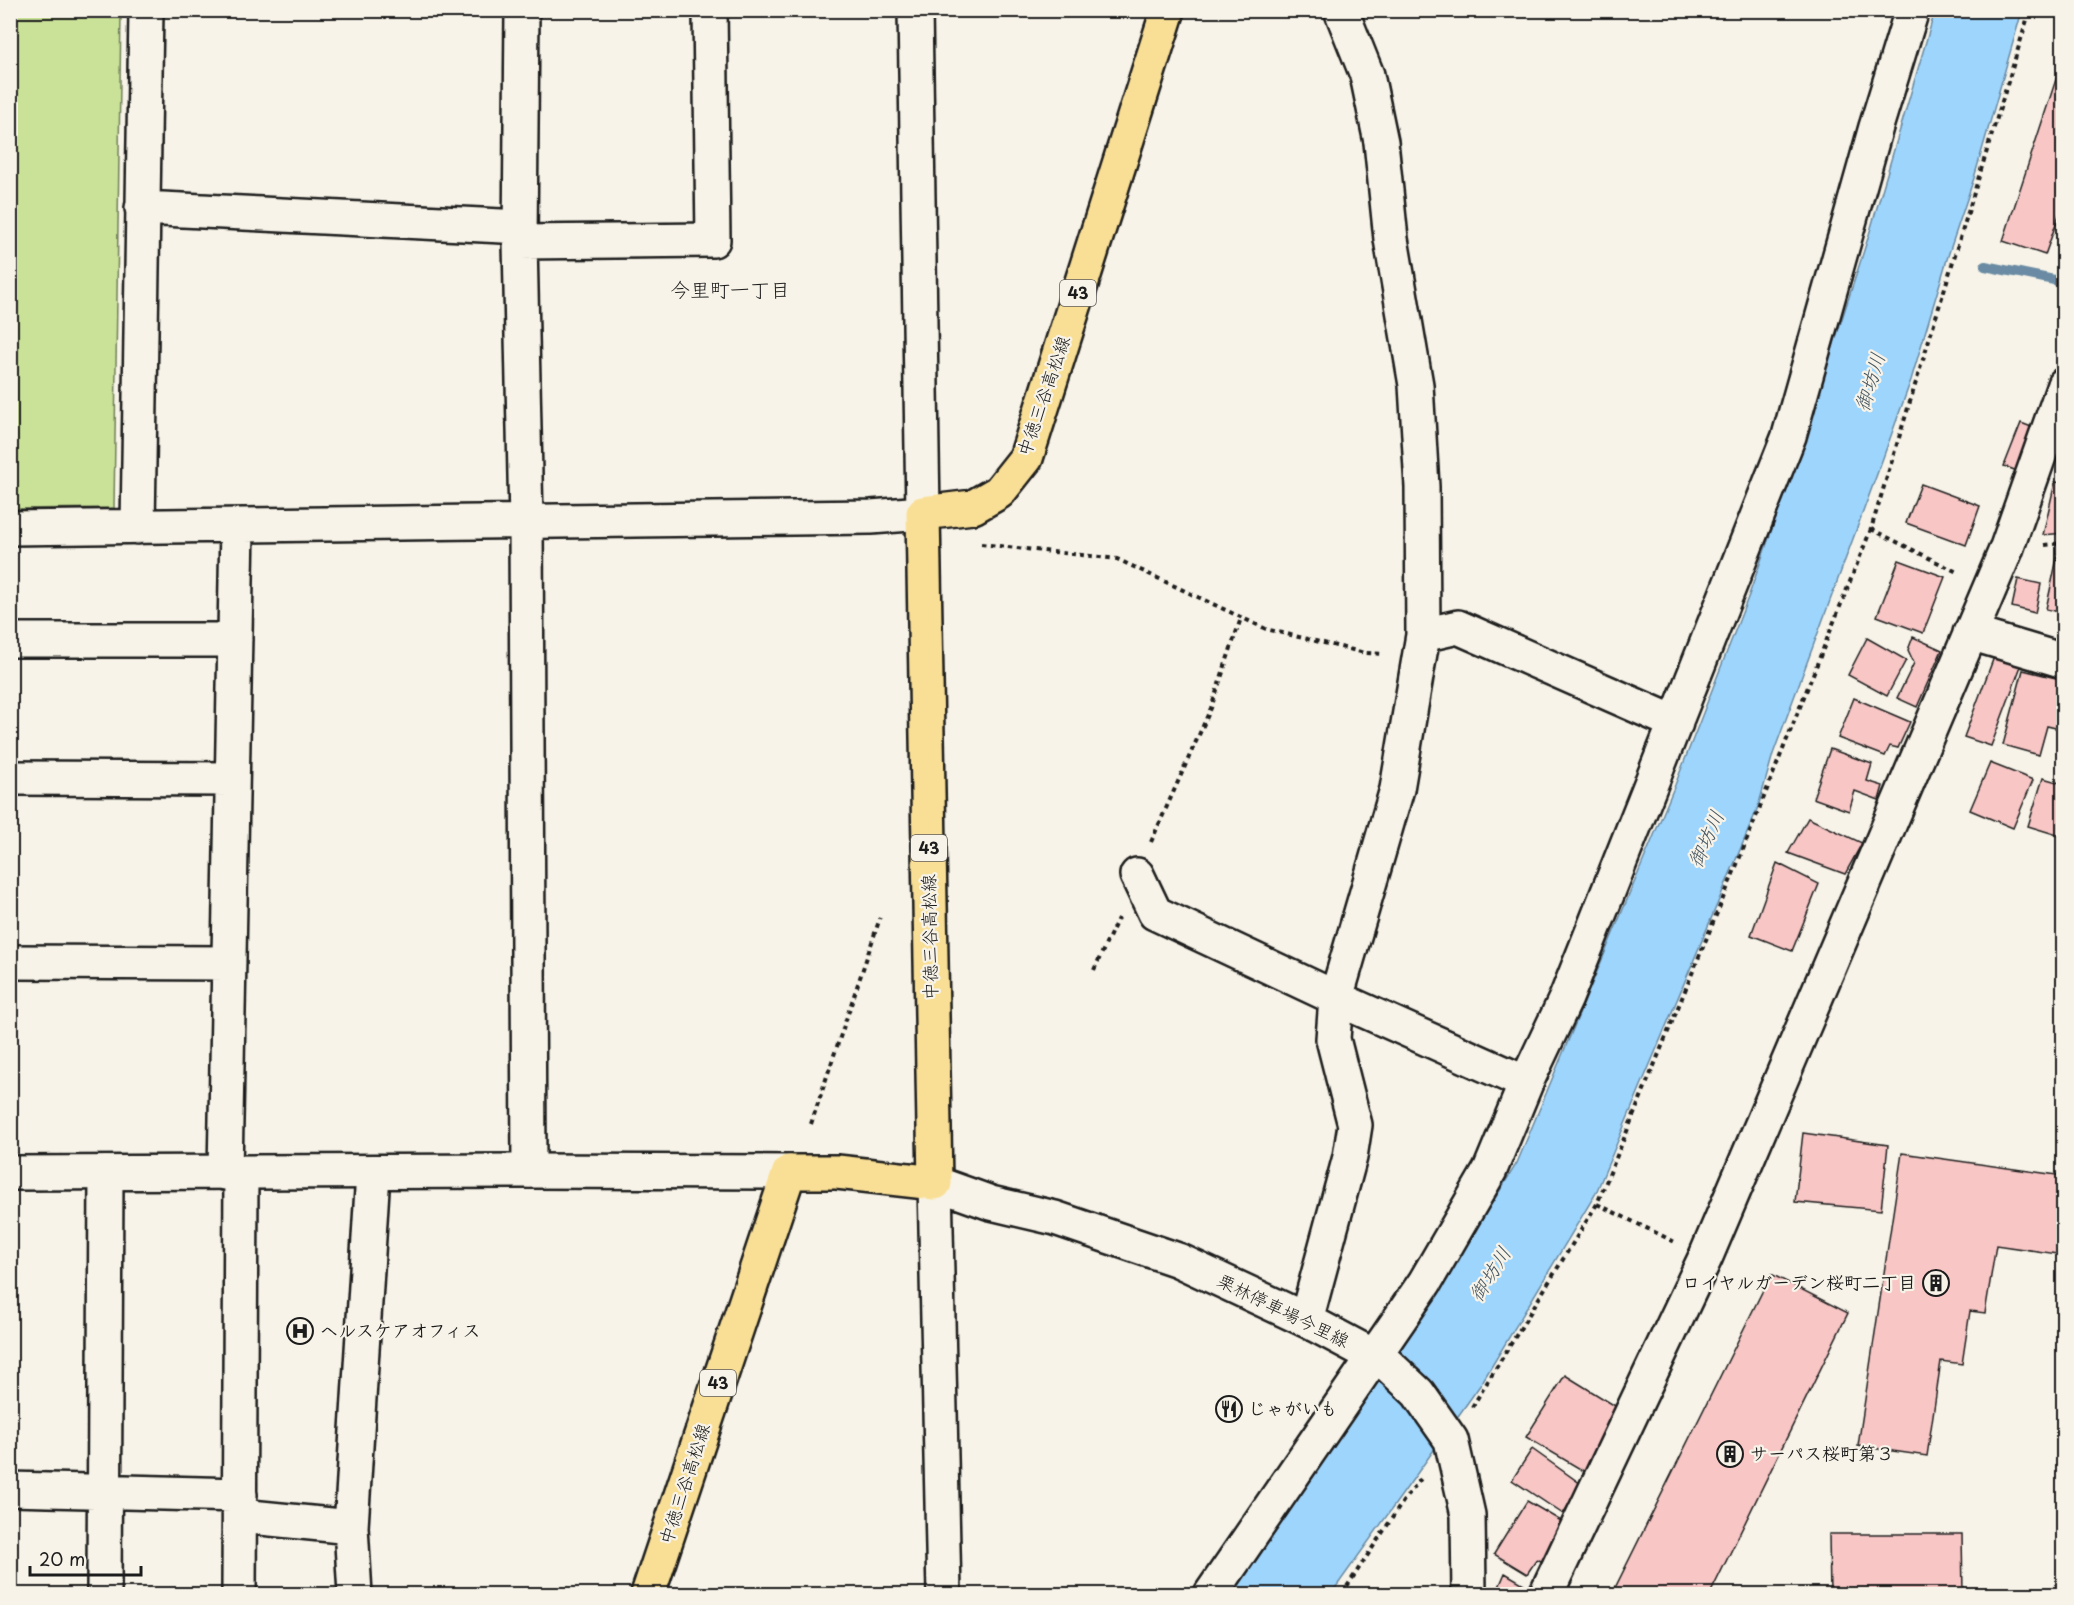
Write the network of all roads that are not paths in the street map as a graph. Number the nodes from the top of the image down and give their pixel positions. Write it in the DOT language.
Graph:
graph roads {
  1 [pos="146,10"];
  2 [pos="522,10"];
  3 [pos="710,10"];
  4 [pos="915,10"];
  5 [pos="1168,10"];
  6 [pos="1341,10"];
  7 [pos="1912,10"];
  8 [pos="142,208"];
  9 [pos="520,234"];
  10 [pos="2064,385"];
  11 [pos="923,513"];
  12 [pos="526,522"];
  13 [pos="237,526"];
  14 [pos="138,527"];
  15 [pos="10,528"];
  16 [pos="1970,633"];
  17 [pos="10,640"];
  18 [pos="235,640"];
  19 [pos="1421,646"];
  20 [pos="2064,662"];
  21 [pos="1676,723"];
  22 [pos="10,778"];
  23 [pos="232,779"];
  24 [pos="1137,875"];
  25 [pos="10,962"];
  26 [pos="229,963"];
  27 [pos="1336,998"];
  28 [pos="1526,1083"];
  29 [pos="529,1171"];
  30 [pos="789,1172"];
  31 [pos="10,1173"];
  32 [pos="106,1173"];
  33 [pos="233,1173"];
  34 [pos="373,1173"];
  35 [pos="934,1183"];
  36 [pos="1306,1320"];
  37 [pos="1379,1359"];
  38 [pos="10,1489"];
  39 [pos="105,1491"];
  40 [pos="240,1505"];
  41 [pos="351,1527"];
  42 [pos="104,1594"];
  43 [pos="239,1594"];
  44 [pos="355,1594"];
  45 [pos="648,1594"];
  46 [pos="944,1594"];
  47 [pos="1211,1594"];
  48 [pos="1469,1594"];
  49 [pos="1546,1594"];
  1 -- 8 [label="street"];
  2 -- 9 [label="street"];
  3 -- 9 [label="street"];
  4 -- 11 [label="street"];
  5 -- 11 [label="main road, 中徳三谷高松線 / 43"];
  6 -- 19 [label="street"];
  7 -- 21 [label="street"];
  8 -- 9 [label="street"];
  8 -- 14 [label="street"];
  9 -- 12 [label="street"];
  10 -- 16 [label="street"];
  11 -- 12 [label="street"];
  11 -- 35 [label="main road, 中徳三谷高松線 / 43"];
  12 -- 13 [label="street"];
  12 -- 29 [label="street"];
  13 -- 14 [label="street"];
  13 -- 18 [label="street"];
  14 -- 15 [label="street"];
  16 -- 20 [label="street"];
  16 -- 49 [label="street"];
  17 -- 18 [label="street"];
  18 -- 23 [label="street"];
  19 -- 21 [label="street"];
  19 -- 27 [label="street"];
  21 -- 28 [label="street"];
  22 -- 23 [label="street"];
  23 -- 26 [label="street"];
  24 -- 27 [label="street"];
  25 -- 26 [label="street"];
  26 -- 33 [label="street"];
  27 -- 28 [label="street"];
  27 -- 36 [label="street"];
  28 -- 37 [label="street"];
  29 -- 30 [label="street"];
  29 -- 34 [label="street"];
  30 -- 35 [label="main road"];
  30 -- 45 [label="main road, 中徳三谷高松線 / 43"];
  31 -- 32 [label="street"];
  32 -- 33 [label="street"];
  32 -- 39 [label="street"];
  33 -- 34 [label="street"];
  33 -- 40 [label="street"];
  34 -- 41 [label="street"];
  35 -- 36 [label="street, 栗林停車場今里線"];
  35 -- 46 [label="street"];
  36 -- 37 [label="street, 栗林停車場今里線"];
  37 -- 47 [label="street"];
  37 -- 48 [label="street, 栗林停車場今里線"];
  38 -- 39 [label="street"];
  39 -- 40 [label="street"];
  39 -- 42 [label="street"];
  40 -- 41 [label="street"];
  40 -- 43 [label="street"];
  41 -- 44 [label="street"];
}
